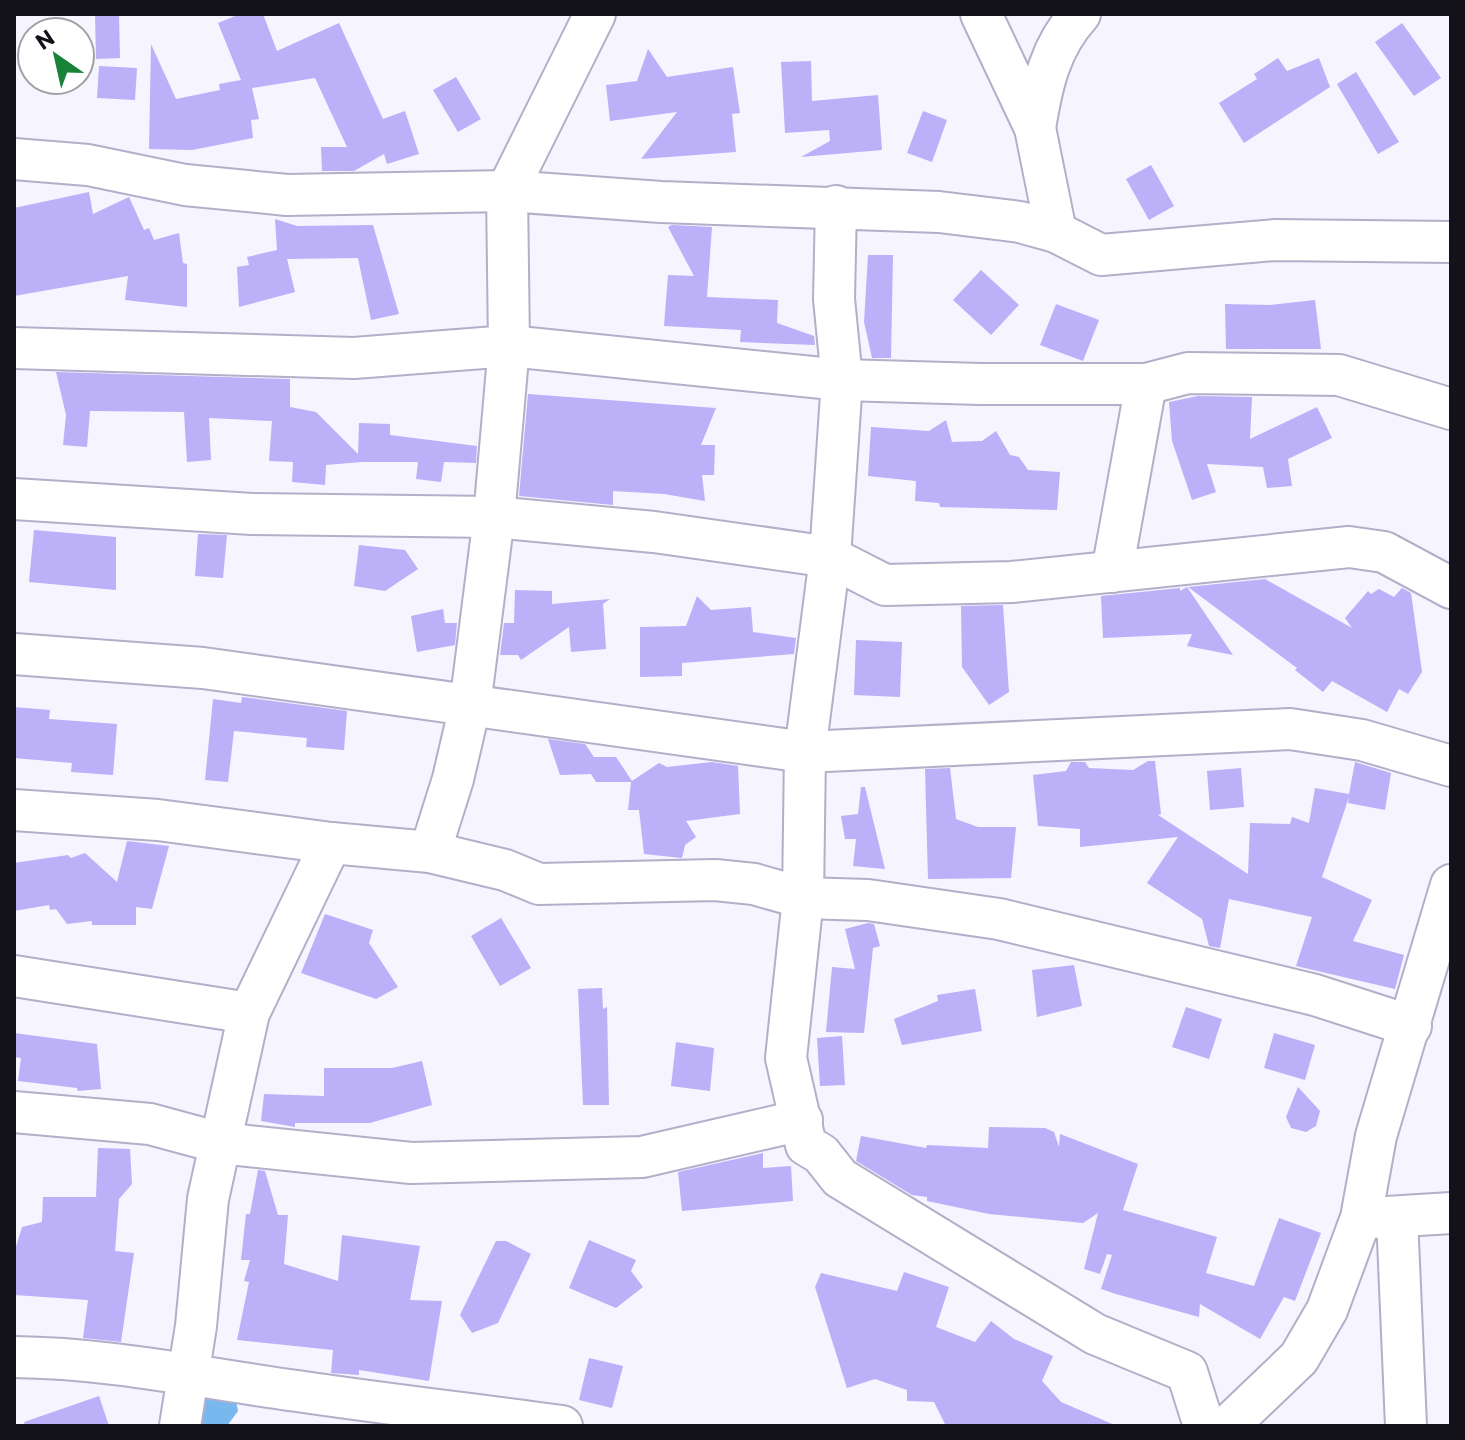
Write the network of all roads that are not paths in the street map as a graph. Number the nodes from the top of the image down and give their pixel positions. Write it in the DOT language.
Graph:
graph roads {
  1 [pos="595,14"];
  2 [pos="981,14"];
  3 [pos="1080,14"];
  4 [pos="1035,128"];
  5 [pos="14,159"];
  6 [pos="507,191"];
  7 [pos="836,206"];
  8 [pos="1056,232"];
  9 [pos="1451,242"];
  10 [pos="509,346"];
  11 [pos="14,348"];
  12 [pos="842,380"];
  13 [pos="1146,384"];
  14 [pos="1451,409"];
  15 [pos="14,499"];
  16 [pos="494,517"];
  17 [pos="830,557"];
  18 [pos="1112,572"];
  19 [pos="1451,588"];
  20 [pos="14,654"];
  21 [pos="470,706"];
  22 [pos="805,752"];
  23 [pos="1451,766"];
  24 [pos="14,810"];
  25 [pos="331,843"];
  26 [pos="430,852"];
  27 [pos="1451,885"];
  28 [pos="803,898"];
  29 [pos="14,976"];
  30 [pos="249,1013"];
  31 [pos="1411,1026"];
  32 [pos="14,1112"];
  33 [pos="802,1120"];
  34 [pos="220,1143"];
  35 [pos="1451,1213"];
  36 [pos="1379,1218"];
  37 [pos="14,1357"];
  38 [pos="187,1372"];
  39 [pos="180,1426"];
  40 [pos="562,1426"];
  41 [pos="1204,1426"];
  42 [pos="1228,1426"];
  43 [pos="1406,1426"];
  1 -- 6 [label="street"];
  2 -- 4 [label="street"];
  3 -- 4 [label="street"];
  4 -- 8 [label="street"];
  5 -- 6 [label="street"];
  6 -- 7 [label="street"];
  6 -- 10 [label="street"];
  7 -- 8 [label="street"];
  7 -- 12 [label="street"];
  8 -- 9 [label="street"];
  10 -- 11 [label="street"];
  10 -- 12 [label="street"];
  10 -- 16 [label="street"];
  12 -- 13 [label="street"];
  12 -- 17 [label="street"];
  13 -- 14 [label="street"];
  13 -- 18 [label="street"];
  15 -- 16 [label="street"];
  16 -- 17 [label="street"];
  16 -- 21 [label="street"];
  17 -- 18 [label="street"];
  17 -- 22 [label="street"];
  18 -- 19 [label="street"];
  20 -- 21 [label="street"];
  21 -- 22 [label="street"];
  21 -- 26 [label="street"];
  22 -- 23 [label="street"];
  22 -- 28 [label="street"];
  24 -- 25 [label="street"];
  25 -- 26 [label="street"];
  25 -- 30 [label="street"];
  26 -- 28 [label="street"];
  27 -- 31 [label="street"];
  28 -- 31 [label="street"];
  28 -- 33 [label="street"];
  29 -- 30 [label="street"];
  30 -- 34 [label="street"];
  31 -- 36 [label="street"];
  32 -- 34 [label="street"];
  33 -- 34 [label="street"];
  33 -- 41 [label="street"];
  34 -- 38 [label="street"];
  35 -- 36 [label="street"];
  36 -- 42 [label="street"];
  36 -- 43 [label="street"];
  37 -- 38 [label="street"];
  38 -- 39 [label="street"];
  38 -- 40 [label="street"];
}
